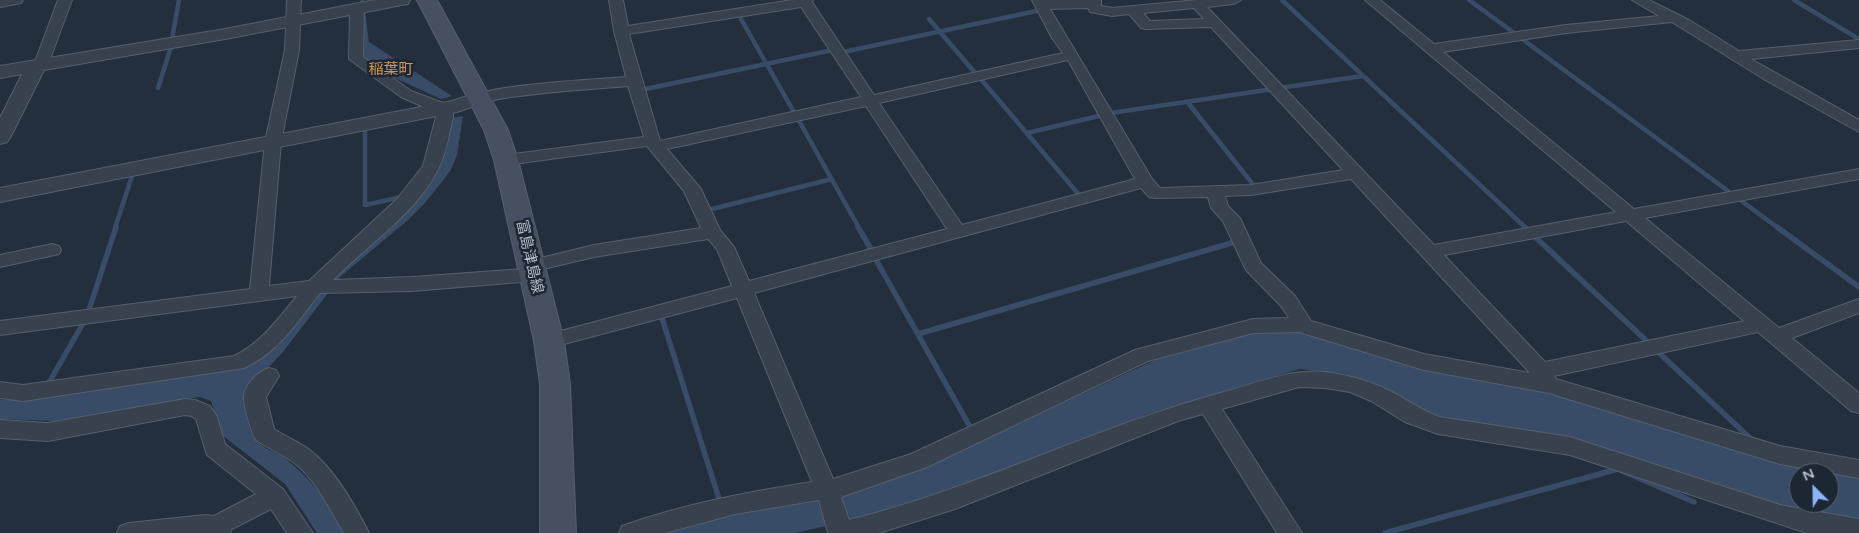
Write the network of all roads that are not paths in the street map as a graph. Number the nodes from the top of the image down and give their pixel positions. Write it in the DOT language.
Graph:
graph roads {
  1 [pos="16,0"];
  2 [pos="65,0"];
  3 [pos="294,0"];
  4 [pos="402,0"];
  5 [pos="427,0"];
  6 [pos="616,0"];
  7 [pos="1234,0"];
  8 [pos="1372,0"];
  9 [pos="1639,0"];
  10 [pos="805,1"];
  11 [pos="1094,2"];
  12 [pos="0,3"];
  13 [pos="1041,3"];
  14 [pos="1197,4"];
  15 [pos="362,8"];
  16 [pos="1133,11"];
  17 [pos="1675,18"];
  18 [pos="294,21"];
  19 [pos="1215,23"];
  20 [pos="621,31"];
  21 [pos="1859,44"];
  22 [pos="1431,49"];
  23 [pos="1072,55"];
  24 [pos="1736,56"];
  25 [pos="38,66"];
  26 [pos="0,72"];
  27 [pos="633,81"];
  28 [pos="480,98"];
  29 [pos="870,100"];
  30 [pos="443,109"];
  31 [pos="1859,127"];
  32 [pos="0,138"];
  33 [pos="273,142"];
  34 [pos="654,144"];
  35 [pos="506,160"];
  36 [pos="1355,173"];
  37 [pos="1859,174"];
  38 [pos="1145,182"];
  39 [pos="1215,192"];
  40 [pos="0,194"];
  41 [pos="1630,215"];
  42 [pos="712,232"];
  43 [pos="958,232"];
  44 [pos="52,250"];
  45 [pos="1429,252"];
  46 [pos="0,261"];
  47 [pos="532,270"];
  48 [pos="323,287"];
  49 [pos="743,289"];
  50 [pos="259,294"];
  51 [pos="1859,306"];
  52 [pos="1299,325"];
  53 [pos="0,328"];
  54 [pos="1769,330"];
  55 [pos="549,341"];
  56 [pos="269,376"];
  57 [pos="1545,378"];
  58 [pos="0,390"];
  59 [pos="1208,404"];
  60 [pos="1859,405"];
  61 [pos="0,429"];
  62 [pos="1859,469"];
  63 [pos="828,491"];
  64 [pos="275,496"];
  65 [pos="1817,528"];
  66 [pos="1859,529"];
  67 [pos="218,530"];
  68 [pos="840,531"];
  69 [pos="129,533"];
  70 [pos="301,533"];
  71 [pos="357,533"];
  72 [pos="558,533"];
  73 [pos="631,533"];
  74 [pos="1290,533"];
  1 -- 12 [label="street"];
  2 -- 25 [label="street"];
  3 -- 18 [label="street"];
  4 -- 15 [label="street"];
  5 -- 28 [label="main road, 富島津島線"];
  6 -- 20 [label="street"];
  7 -- 14 [label="street"];
  8 -- 22 [label="street"];
  9 -- 17 [label="street"];
  10 -- 20 [label="street"];
  10 -- 29 [label="street"];
  11 -- 13 [label="street"];
  11 -- 16 [label="street"];
  13 -- 23 [label="street"];
  14 -- 16 [label="street"];
  14 -- 19 [label="street"];
  15 -- 18 [label="street"];
  15 -- 30 [label="street"];
  16 -- 19 [label="street"];
  17 -- 22 [label="street"];
  17 -- 24 [label="street"];
  18 -- 25 [label="street"];
  18 -- 33 [label="street"];
  19 -- 36 [label="street"];
  20 -- 27 [label="street"];
  21 -- 24 [label="street"];
  22 -- 41 [label="street"];
  23 -- 29 [label="street"];
  23 -- 38 [label="street"];
  24 -- 31 [label="street"];
  25 -- 26 [label="street"];
  25 -- 32 [label="street"];
  27 -- 28 [label="street"];
  27 -- 34 [label="street"];
  28 -- 30 [label="street"];
  28 -- 35 [label="main road, 富島津島線"];
  29 -- 34 [label="street"];
  29 -- 43 [label="street"];
  30 -- 33 [label="street"];
  30 -- 48 [label="street"];
  33 -- 40 [label="street"];
  33 -- 50 [label="street"];
  34 -- 35 [label="street"];
  34 -- 42 [label="street"];
  35 -- 47 [label="main road, 富島津島線"];
  36 -- 39 [label="street"];
  36 -- 45 [label="street"];
  37 -- 41 [label="street"];
  38 -- 39 [label="street"];
  38 -- 43 [label="street"];
  39 -- 52 [label="street"];
  41 -- 45 [label="street"];
  41 -- 54 [label="street"];
  42 -- 47 [label="street"];
  42 -- 49 [label="street"];
  43 -- 49 [label="street"];
  44 -- 46 [label="street"];
  45 -- 57 [label="street"];
  47 -- 48 [label="street"];
  47 -- 55 [label="main road, 富島津島線"];
  48 -- 50 [label="street"];
  48 -- 58 [label="street"];
  49 -- 55 [label="street"];
  49 -- 63 [label="street"];
  50 -- 53 [label="street"];
  51 -- 54 [label="street"];
  52 -- 57 [label="street"];
  52 -- 63 [label="street"];
  54 -- 57 [label="street"];
  54 -- 60 [label="street"];
  55 -- 72 [label="main road, 富島津島線"];
  56 -- 71 [label="street"];
  57 -- 62 [label="street"];
  59 -- 65 [label="street"];
  59 -- 68 [label="street"];
  59 -- 74 [label="street"];
  61 -- 64 [label="street"];
  63 -- 68 [label="street"];
  63 -- 73 [label="street"];
  64 -- 67 [label="street"];
  64 -- 70 [label="street"];
  65 -- 66 [label="street"];
  67 -- 69 [label="street"];
}
